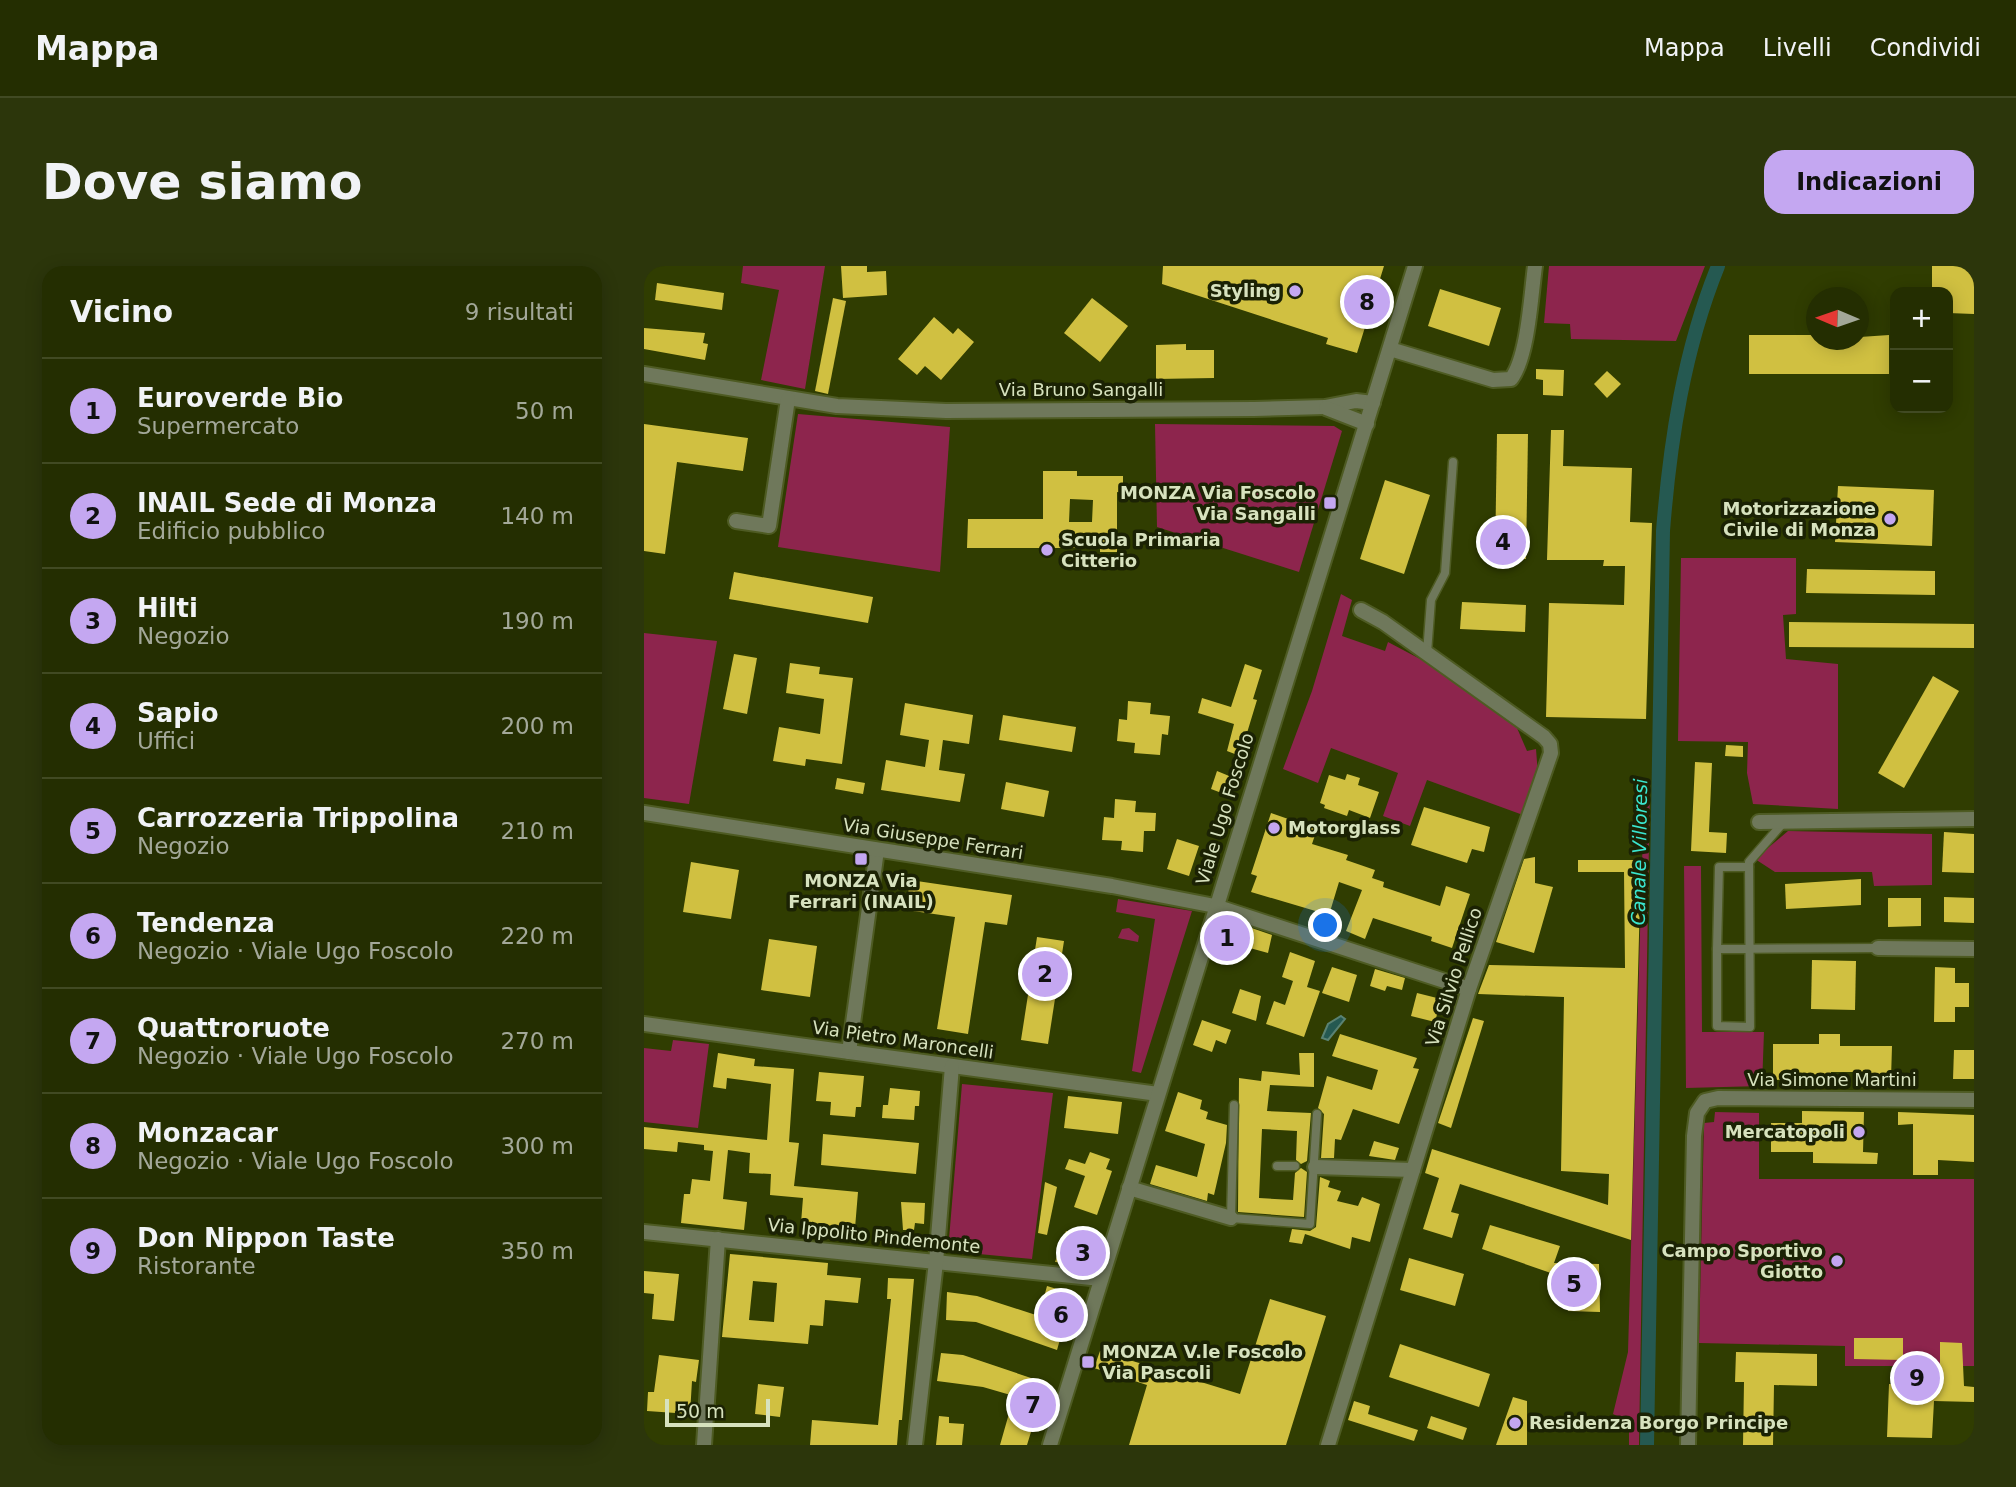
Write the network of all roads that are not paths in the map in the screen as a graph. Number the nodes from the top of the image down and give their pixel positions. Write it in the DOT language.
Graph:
graph roads {
  1 [pos="1415,266"];
  2 [pos="1535,266"];
  3 [pos="1390,349"];
  4 [pos="644,374"];
  5 [pos="788,399"];
  6 [pos="1373,403"];
  7 [pos="1325,407"];
  8 [pos="1367,424"];
  9 [pos="1453,462"];
  10 [pos="736,521"];
  11 [pos="1361,610"];
  12 [pos="1427,653"];
  13 [pos="644,813"];
  14 [pos="1974,819"];
  15 [pos="1785,820"];
  16 [pos="1759,822"];
  17 [pos="877,850"];
  18 [pos="1749,867"];
  19 [pos="1215,906"];
  20 [pos="1878,948"];
  21 [pos="1717,949"];
  22 [pos="1751,949"];
  23 [pos="1974,949"];
  24 [pos="1469,989"];
  25 [pos="644,1024"];
  26 [pos="849,1052"];
  27 [pos="952,1066"];
  28 [pos="1158,1094"];
  29 [pos="1974,1100"];
  30 [pos="1234,1105"];
  31 [pos="1317,1114"];
  32 [pos="1277,1166"];
  33 [pos="1295,1166"];
  34 [pos="1312,1167"];
  35 [pos="1413,1170"];
  36 [pos="1129,1188"];
  37 [pos="1231,1218"];
  38 [pos="644,1232"];
  39 [pos="718,1239"];
  40 [pos="936,1262"];
  41 [pos="1101,1279"];
  42 [pos="704,1445"];
  43 [pos="915,1445"];
  44 [pos="1050,1445"];
  45 [pos="1328,1445"];
  46 [pos="1688,1445"];
  1 -- 3 [label="street, Viale Ugo Foscolo"];
  2 -- 3 [label="street"];
  3 -- 6 [label="street, Viale Ugo Foscolo"];
  4 -- 5 [label="street, Via Bruno Sangalli"];
  5 -- 7 [label="street, Via Bruno Sangalli"];
  5 -- 10 [label="street"];
  6 -- 7 [label="street, Via Bruno Sangalli"];
  6 -- 8 [label="street, Viale Ugo Foscolo"];
  7 -- 8 [label="street, Via Bruno Sangalli"];
  8 -- 19 [label="street, Viale Ugo Foscolo"];
  9 -- 12 [label="lane"];
  11 -- 12 [label="street, Via Silvio Pellico"];
  12 -- 24 [label="street, Via Silvio Pellico"];
  13 -- 17 [label="street, Via Giuseppe Ferrari"];
  14 -- 15 [label="street"];
  15 -- 16 [label="street"];
  15 -- 18 [label="lane"];
  17 -- 19 [label="street, Via Giuseppe Ferrari"];
  17 -- 26 [label="street"];
  18 -- 21 [label="lane"];
  18 -- 22 [label="lane"];
  19 -- 24 [label="street, Via Giuseppe Ferrari"];
  19 -- 28 [label="street, Viale Ugo Foscolo"];
  20 -- 22 [label="lane"];
  20 -- 23 [label="street"];
  21 -- 22 [label="lane"];
  21 -- 22 [label="lane"];
  24 -- 35 [label="street, Via Silvio Pellico"];
  25 -- 26 [label="street, Via Pietro Maroncelli"];
  26 -- 27 [label="street, Via Pietro Maroncelli"];
  27 -- 28 [label="street, Via Pietro Maroncelli"];
  27 -- 40 [label="street"];
  28 -- 36 [label="street, Viale Ugo Foscolo"];
  29 -- 46 [label="street, Via Simone Martini"];
  30 -- 37 [label="lane"];
  31 -- 34 [label="lane"];
  32 -- 33 [label="lane"];
  34 -- 35 [label="street"];
  34 -- 37 [label="lane"];
  35 -- 45 [label="street, Via Silvio Pellico"];
  36 -- 37 [label="street"];
  36 -- 41 [label="street, Viale Ugo Foscolo"];
  38 -- 39 [label="street, Via Ippolito Pindemonte"];
  39 -- 40 [label="street, Via Ippolito Pindemonte"];
  39 -- 42 [label="street"];
  40 -- 41 [label="street, Via Ippolito Pindemonte"];
  40 -- 43 [label="street"];
  41 -- 44 [label="street, Viale Ugo Foscolo"];
}
